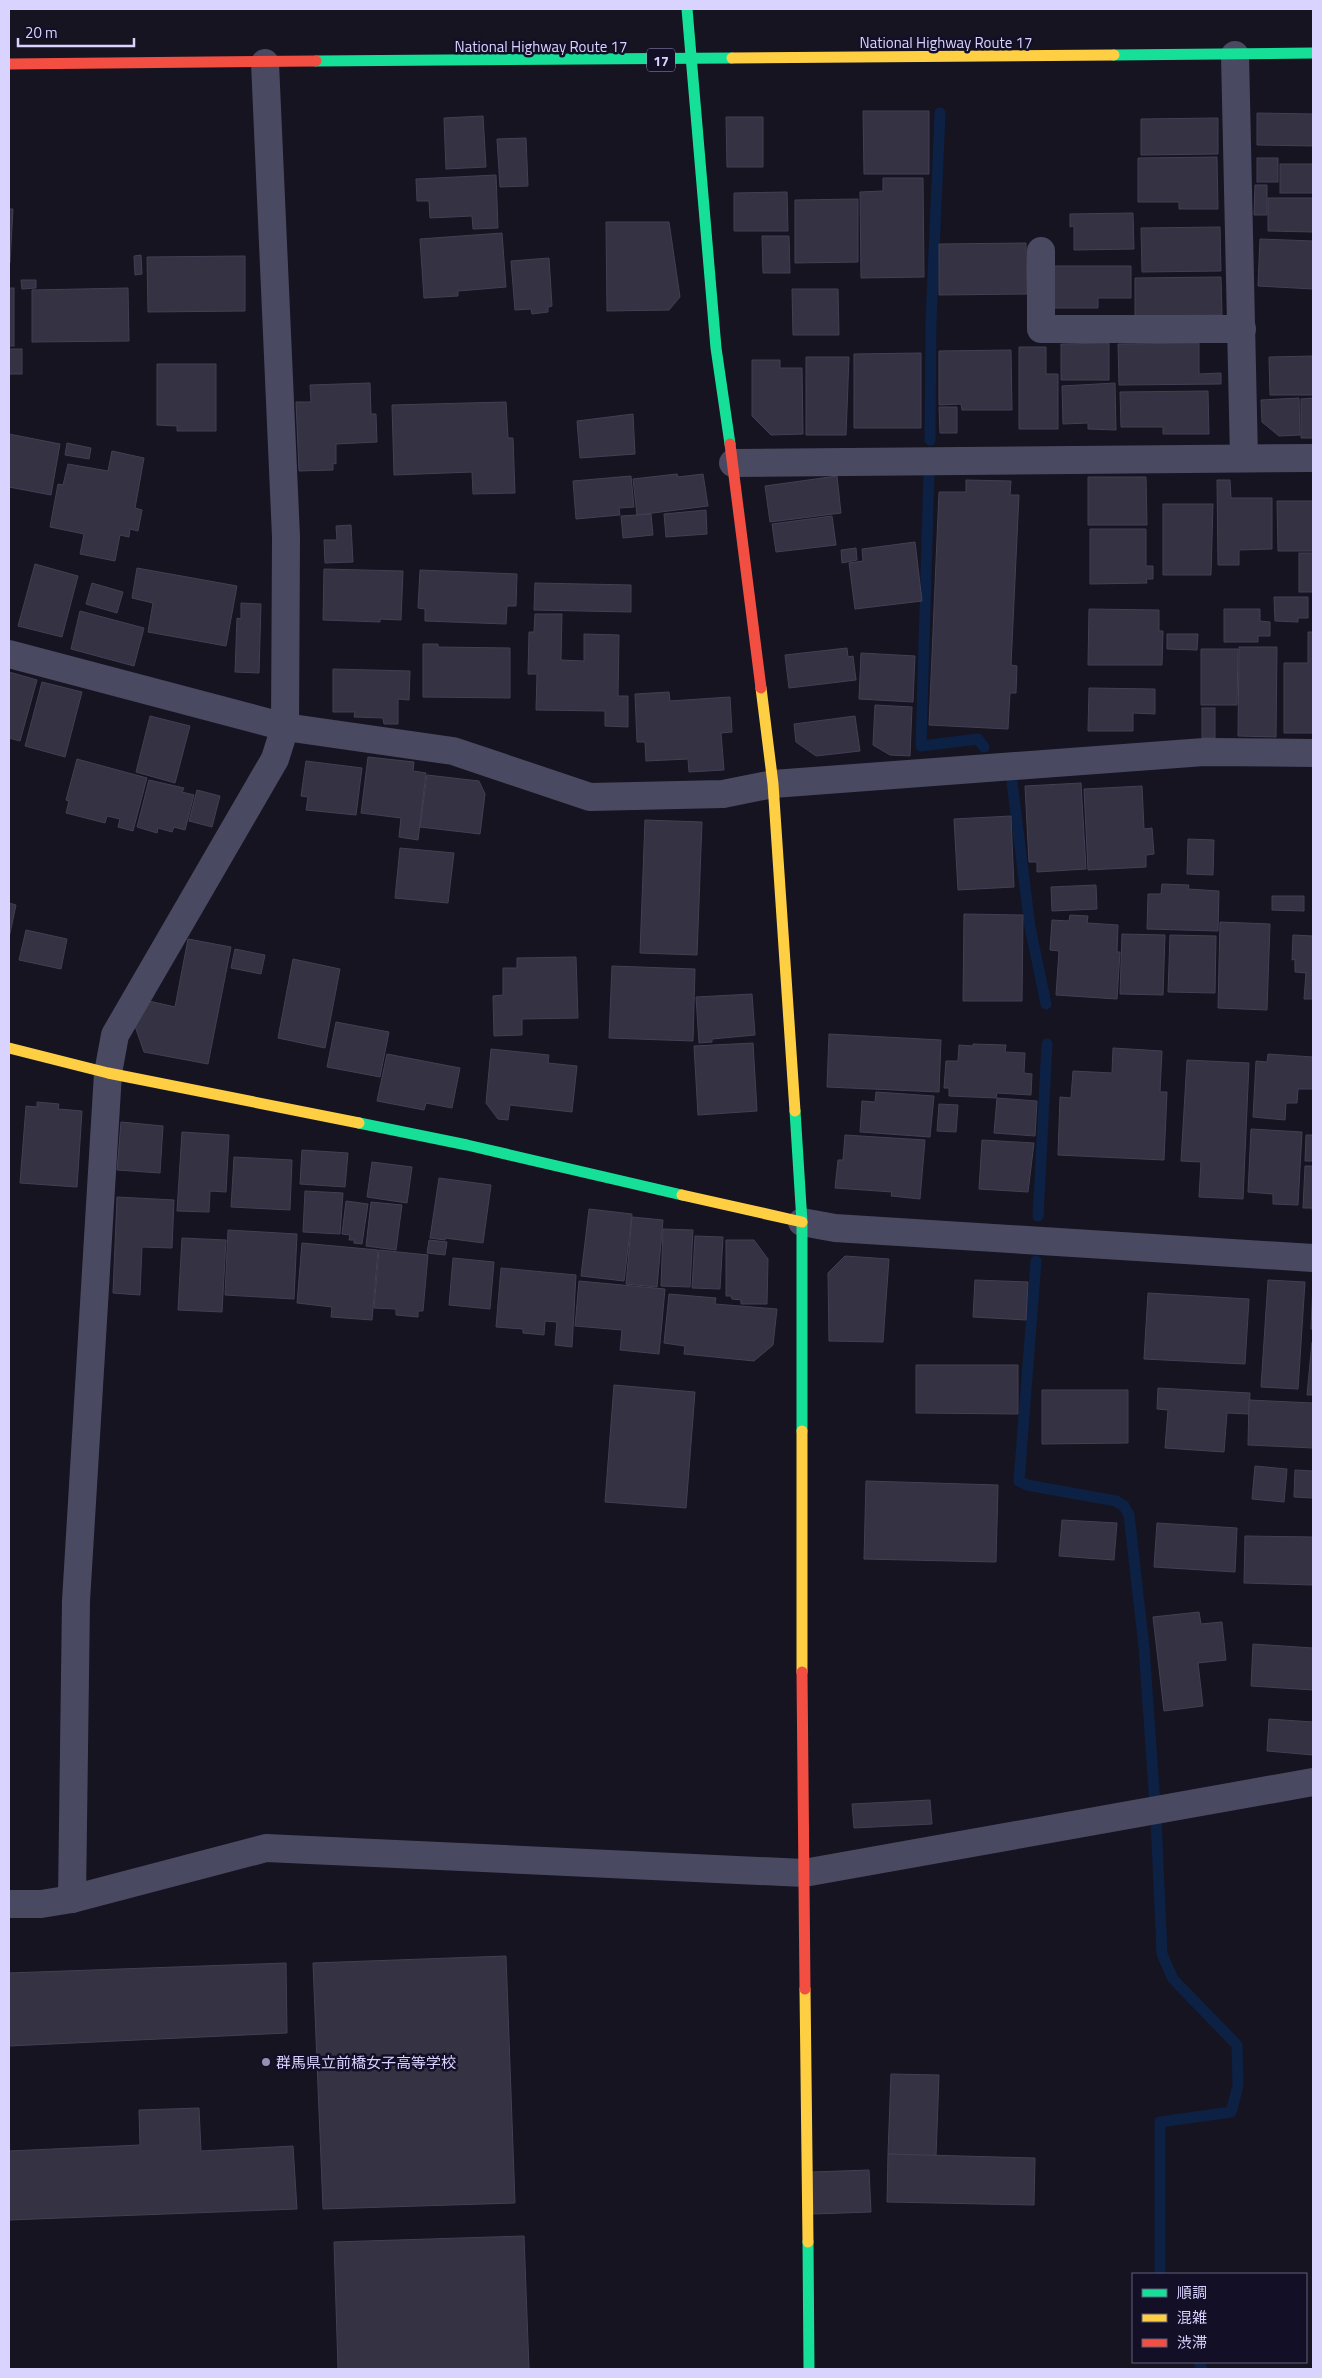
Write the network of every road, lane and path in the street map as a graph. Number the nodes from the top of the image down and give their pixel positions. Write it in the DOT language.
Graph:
graph roads {
  1 [pos="687,9"];
  2 [pos="1313,53"];
  3 [pos="1235,55"];
  4 [pos="689,60"];
  5 [pos="265,63"];
  6 [pos="9,64"];
  7 [pos="1041,251"];
  8 [pos="1242,329"];
  9 [pos="1244,458"];
  10 [pos="1313,458"];
  11 [pos="733,463"];
  12 [pos="9,654"];
  13 [pos="285,727"];
  14 [pos="1313,753"];
  15 [pos="773,784"];
  16 [pos="9,1048"];
  17 [pos="108,1073"];
  18 [pos="802,1222"];
  19 [pos="1313,1258"];
  20 [pos="1313,1782"];
  21 [pos="804,1873"];
  22 [pos="72,1899"];
  23 [pos="9,1904"];
  24 [pos="809,2369"];
  1 -- 4 [label="main road"];
  2 -- 3 [label="main road, National Highway Route 17 / 17"];
  3 -- 4 [label="main road, National Highway Route 17 / 17"];
  3 -- 8 [label="street"];
  4 -- 5 [label="main road, National Highway Route 17 / 17"];
  4 -- 11 [label="main road"];
  5 -- 6 [label="main road, National Highway Route 17 / 17"];
  5 -- 13 [label="street"];
  7 -- 8 [label="street"];
  8 -- 9 [label="street"];
  9 -- 10 [label="street"];
  9 -- 11 [label="street"];
  11 -- 15 [label="main road"];
  12 -- 13 [label="street"];
  13 -- 15 [label="street"];
  13 -- 17 [label="street"];
  14 -- 15 [label="street"];
  15 -- 18 [label="main road"];
  16 -- 17 [label="main road"];
  17 -- 18 [label="main road"];
  17 -- 22 [label="street"];
  18 -- 19 [label="street"];
  18 -- 21 [label="main road"];
  20 -- 21 [label="street"];
  21 -- 22 [label="street"];
  21 -- 24 [label="main road"];
  22 -- 23 [label="street"];
}
